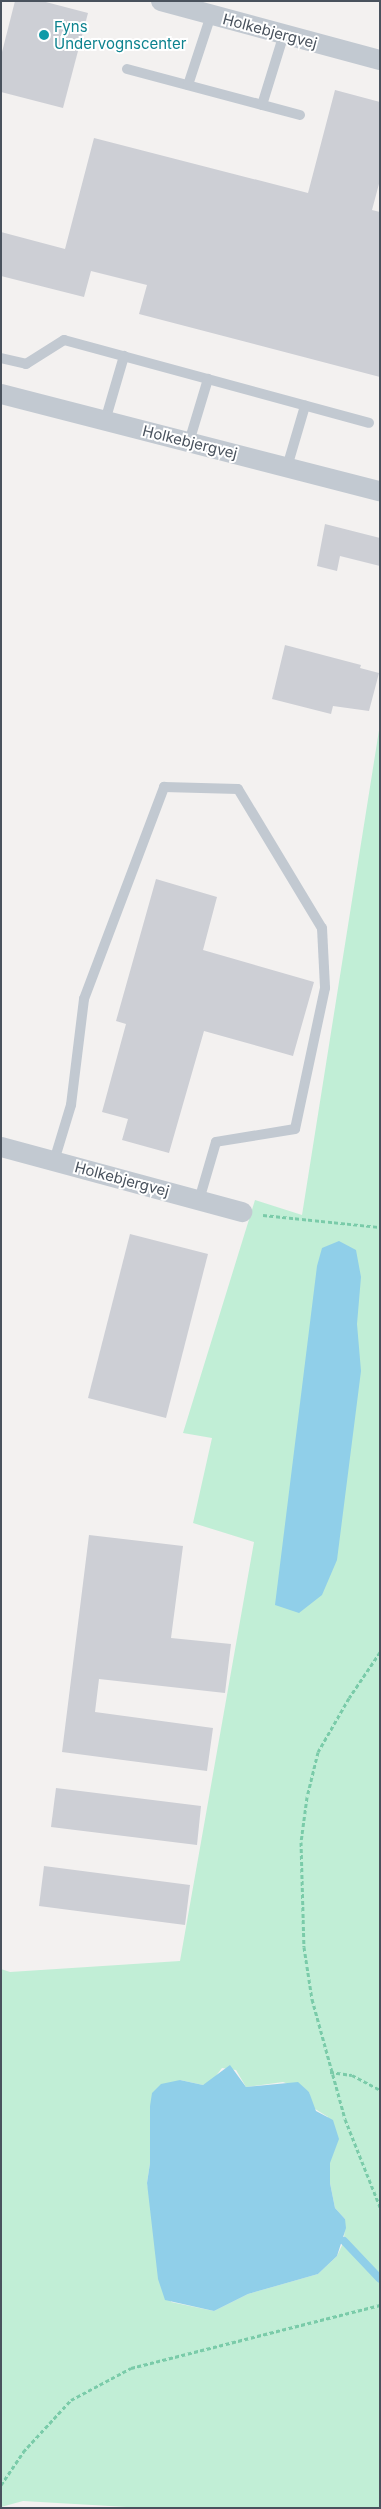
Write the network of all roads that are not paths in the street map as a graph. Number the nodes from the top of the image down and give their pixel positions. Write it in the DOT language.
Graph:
graph roads {
  1 [pos="161,1"];
  2 [pos="211,15"];
  3 [pos="284,34"];
  4 [pos="380,60"];
  5 [pos="127,69"];
  6 [pos="188,85"];
  7 [pos="262,105"];
  8 [pos="300,115"];
  9 [pos="124,356"];
  10 [pos="1,358"];
  11 [pos="208,379"];
  12 [pos="1,394"];
  13 [pos="305,406"];
  14 [pos="105,421"];
  15 [pos="369,423"];
  16 [pos="189,442"];
  17 [pos="287,467"];
  18 [pos="380,491"];
  19 [pos="1,1147"];
  20 [pos="54,1161"];
  21 [pos="199,1200"];
  22 [pos="242,1212"];
  1 -- 2 [label="street, Holkebjergvej"];
  2 -- 3 [label="street, Holkebjergvej"];
  2 -- 6 [label="lane"];
  3 -- 4 [label="street, Holkebjergvej"];
  3 -- 7 [label="lane"];
  5 -- 6 [label="lane"];
  6 -- 7 [label="lane"];
  7 -- 8 [label="lane"];
  9 -- 10 [label="lane"];
  9 -- 11 [label="lane"];
  9 -- 14 [label="lane"];
  11 -- 13 [label="lane"];
  11 -- 16 [label="lane"];
  12 -- 14 [label="street, Holkebjergvej"];
  13 -- 15 [label="lane"];
  13 -- 17 [label="lane"];
  14 -- 16 [label="street, Holkebjergvej"];
  16 -- 17 [label="street, Holkebjergvej"];
  17 -- 18 [label="street, Holkebjergvej"];
  19 -- 20 [label="street, Holkebjergvej"];
  20 -- 21 [label="street, Holkebjergvej"];
  20 -- 21 [label="lane"];
  21 -- 22 [label="street, Holkebjergvej"];
}
